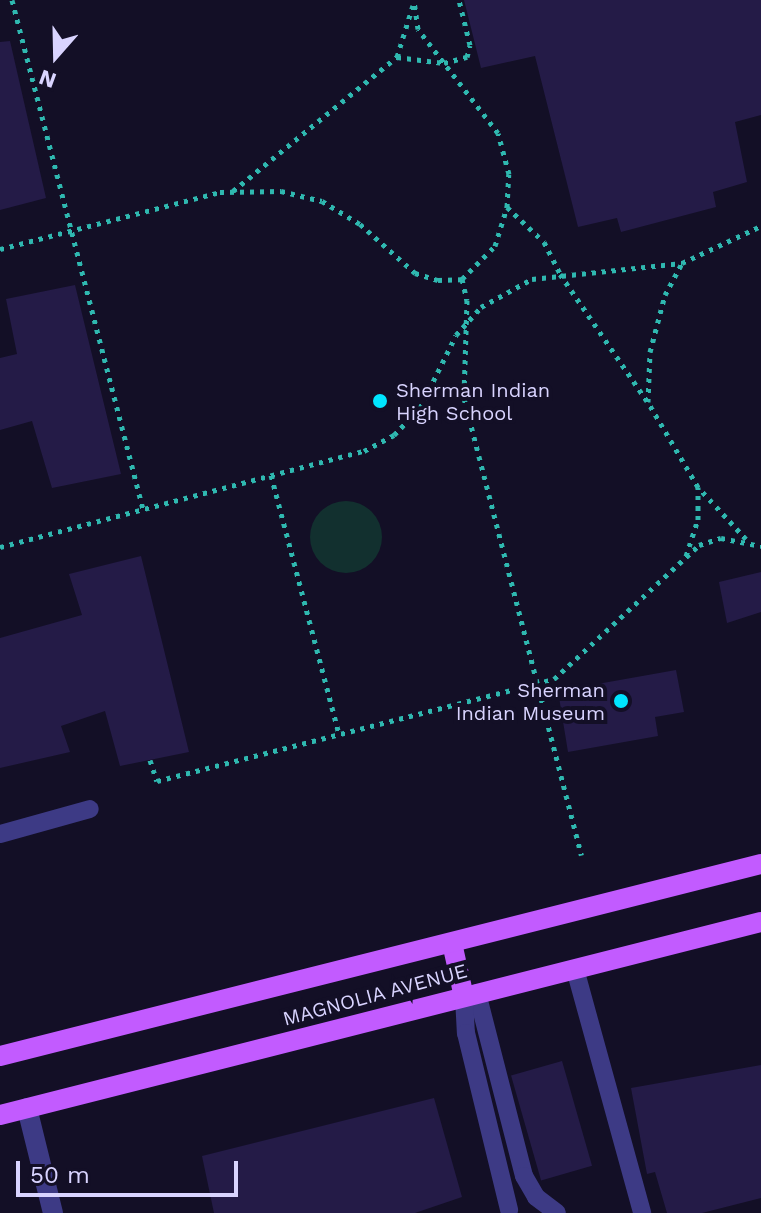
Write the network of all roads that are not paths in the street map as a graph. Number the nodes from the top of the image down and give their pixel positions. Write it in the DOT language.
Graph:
graph roads {
  1 [pos="90,809"];
  2 [pos="0,834"];
  3 [pos="761,864"];
  4 [pos="761,922"];
  5 [pos="452,943"];
  6 [pos="575,969"];
  7 [pos="471,995"];
  8 [pos="0,1056"];
  9 [pos="27,1108"];
  10 [pos="0,1115"];
  11 [pos="509,1210"];
  12 [pos="53,1213"];
  13 [pos="557,1213"];
  14 [pos="642,1213"];
  1 -- 2 [label="lane"];
  3 -- 5 [label="main road, MAGNOLIA AVENUE"];
  4 -- 6 [label="main road, MAGNOLIA AVENUE"];
  5 -- 7 [label="main road"];
  5 -- 8 [label="main road, MAGNOLIA AVENUE"];
  6 -- 7 [label="main road, MAGNOLIA AVENUE"];
  6 -- 14 [label="lane"];
  7 -- 9 [label="main road, MAGNOLIA AVENUE"];
  7 -- 11 [label="lane"];
  7 -- 13 [label="lane"];
  9 -- 10 [label="main road, MAGNOLIA AVENUE"];
  9 -- 12 [label="street"];
}
